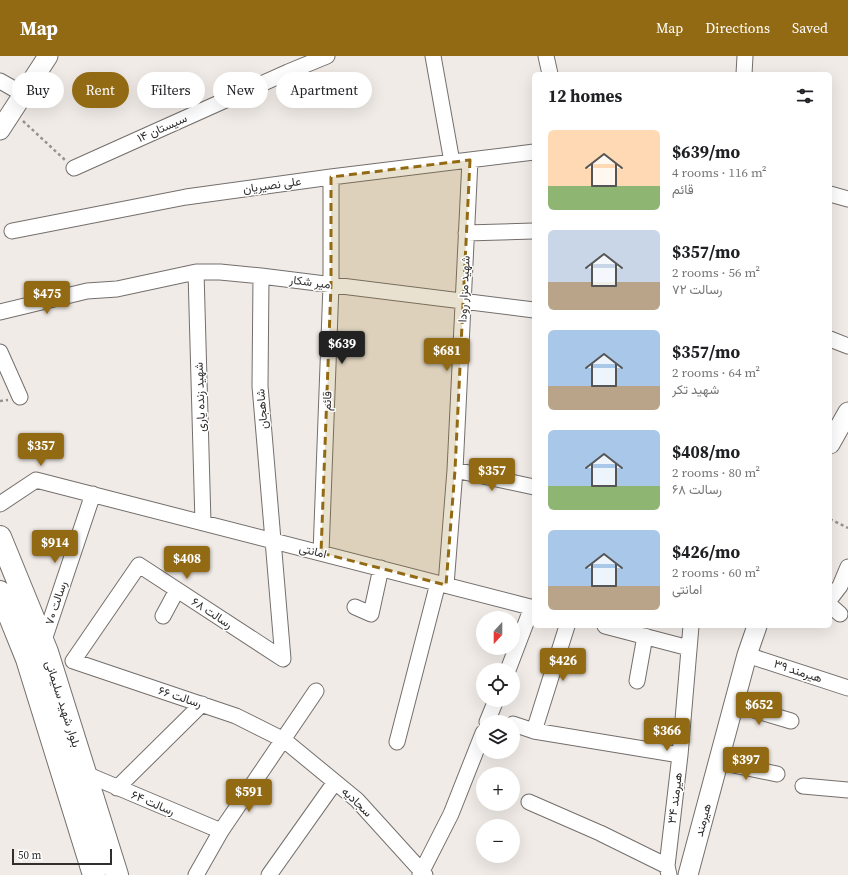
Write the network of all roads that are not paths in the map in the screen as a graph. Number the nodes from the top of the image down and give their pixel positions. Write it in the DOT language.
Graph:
graph roads {
  1 [pos="48,56"];
  2 [pos="327,56"];
  3 [pos="433,56"];
  4 [pos="546,56"];
  5 [pos="745,56"];
  6 [pos="37,72"];
  7 [pos="550,72"];
  8 [pos="744,72"];
  9 [pos="0,81"];
  10 [pos="12,88"];
  11 [pos="14,108"];
  12 [pos="0,130"];
  13 [pos="532,152"];
  14 [pos="470,160"];
  15 [pos="452,162"];
  16 [pos="74,168"];
  17 [pos="331,177"];
  18 [pos="832,195"];
  19 [pos="848,199"];
  20 [pos="532,230"];
  21 [pos="12,231"];
  22 [pos="466,233"];
  23 [pos="196,272"];
  24 [pos="260,276"];
  25 [pos="331,285"];
  26 [pos="463,302"];
  27 [pos="532,310"];
  28 [pos="0,312"];
  29 [pos="832,340"];
  30 [pos="848,346"];
  31 [pos="0,352"];
  32 [pos="20,397"];
  33 [pos="848,412"];
  34 [pos="832,440"];
  35 [pos="455,470"];
  36 [pos="532,487"];
  37 [pos="93,494"];
  38 [pos="0,504"];
  39 [pos="203,523"];
  40 [pos="0,537"];
  41 [pos="273,541"];
  42 [pos="321,553"];
  43 [pos="848,567"];
  44 [pos="381,568"];
  45 [pos="442,584"];
  46 [pos="844,588"];
  47 [pos="177,590"];
  48 [pos="0,592"];
  49 [pos="832,597"];
  50 [pos="355,607"];
  51 [pos="532,608"];
  52 [pos="532,610"];
  53 [pos="163,616"];
  54 [pos="566,628"];
  55 [pos="613,628"];
  56 [pos="691,628"];
  57 [pos="756,628"];
  58 [pos="645,636"];
  59 [pos="43,643"];
  60 [pos="689,648"];
  61 [pos="748,655"];
  62 [pos="73,661"];
  63 [pos="511,663"];
  64 [pos="637,681"];
  65 [pos="848,688"];
  66 [pos="316,692"];
  67 [pos="202,704"];
  68 [pos="734,704"];
  69 [pos="790,721"];
  70 [pos="520,726"];
  71 [pos="534,731"];
  72 [pos="284,740"];
  73 [pos="397,742"];
  74 [pos="476,751"];
  75 [pos="680,754"];
  76 [pos="719,762"];
  77 [pos="86,774"];
  78 [pos="778,774"];
  79 [pos="335,782"];
  80 [pos="803,786"];
  81 [pos="117,788"];
  82 [pos="848,790"];
  83 [pos="529,802"];
  84 [pos="221,831"];
  85 [pos="668,870"];
  86 [pos="422,874"];
  87 [pos="94,875"];
  88 [pos="117,875"];
  89 [pos="196,875"];
  90 [pos="269,875"];
  91 [pos="688,875"];
  1 -- 6 [label="street"];
  2 -- 16 [label="street, سیستان ۱۴"];
  3 -- 15 [label="street"];
  4 -- 7 [label="street"];
  5 -- 8 [label="street"];
  9 -- 10 [label="street"];
  11 -- 12 [label="street"];
  13 -- 14 [label="street, علی نصیریان"];
  14 -- 15 [label="street, علی نصیریان"];
  14 -- 22 [label="street, شهید مزار رودا"];
  15 -- 17 [label="street, علی نصیریان"];
  17 -- 21 [label="street, علی نصیریان"];
  17 -- 25 [label="street, قائم"];
  18 -- 19 [label="street"];
  20 -- 22 [label="street"];
  22 -- 26 [label="street, شهید مزار رودا"];
  23 -- 24 [label="street, میر شکار"];
  23 -- 28 [label="street, میر شکار"];
  23 -- 39 [label="street, شهید زنده یاری"];
  24 -- 25 [label="street, میر شکار"];
  24 -- 41 [label="street, شاهجان"];
  25 -- 26 [label="street, میر شکار"];
  25 -- 42 [label="street, قائم"];
  26 -- 27 [label="street, میر شکار"];
  26 -- 35 [label="street, شهید مزار رودا"];
  29 -- 30 [label="street"];
  31 -- 32 [label="street"];
  33 -- 34 [label="street"];
  35 -- 36 [label="street"];
  35 -- 45 [label="street, شهید مزار رودا"];
  37 -- 38 [label="street, امانتی"];
  37 -- 39 [label="street, امانتی"];
  37 -- 59 [label="street, رسالت ۷۰"];
  39 -- 41 [label="street, امانتی"];
  40 -- 59 [label="main road, بلوار شهید سلیمانی"];
  41 -- 42 [label="street, امانتی"];
  41 -- 47 [label="street, رسالت ۶۸"];
  42 -- 44 [label="street, امانتی"];
  43 -- 46 [label="street"];
  44 -- 45 [label="street, امانتی"];
  44 -- 50 [label="street"];
  45 -- 51 [label="street, امانتی"];
  45 -- 73 [label="street, شهید مزار رودا"];
  46 -- 49 [label="street"];
  47 -- 53 [label="street"];
  47 -- 62 [label="street, رسالت ۶۸"];
  48 -- 87 [label="main road, بلوار شهید سلیمانی"];
  52 -- 63 [label="street"];
  54 -- 71 [label="street"];
  55 -- 58 [label="street"];
  56 -- 60 [label="street, هیرمند ۳۴"];
  57 -- 61 [label="street, هیرمند"];
  58 -- 60 [label="street"];
  58 -- 64 [label="street"];
  59 -- 77 [label="main road, بلوار شهید سلیمانی"];
  60 -- 75 [label="street, هیرمند ۳۴"];
  61 -- 65 [label="street, هیرمند ۳۹"];
  61 -- 68 [label="street, هیرمند"];
  62 -- 67 [label="street, رسالت ۶۶"];
  66 -- 72 [label="street"];
  67 -- 72 [label="street, رسالت ۶۶"];
  67 -- 81 [label="street"];
  68 -- 69 [label="street"];
  68 -- 76 [label="street, هیرمند"];
  70 -- 71 [label="street"];
  71 -- 75 [label="street"];
  72 -- 79 [label="street, سجادیه"];
  72 -- 84 [label="street"];
  74 -- 86 [label="street"];
  75 -- 85 [label="street, هیرمند ۳۴"];
  76 -- 78 [label="street"];
  76 -- 91 [label="street, هیرمند"];
  77 -- 81 [label="street, رسالت ۶۴"];
  77 -- 88 [label="main road, بلوار شهید سلیمانی"];
  79 -- 86 [label="street, سجادیه"];
  79 -- 90 [label="street"];
  80 -- 82 [label="street"];
  81 -- 84 [label="street, رسالت ۶۴"];
  83 -- 85 [label="street"];
  84 -- 89 [label="street"];
}
